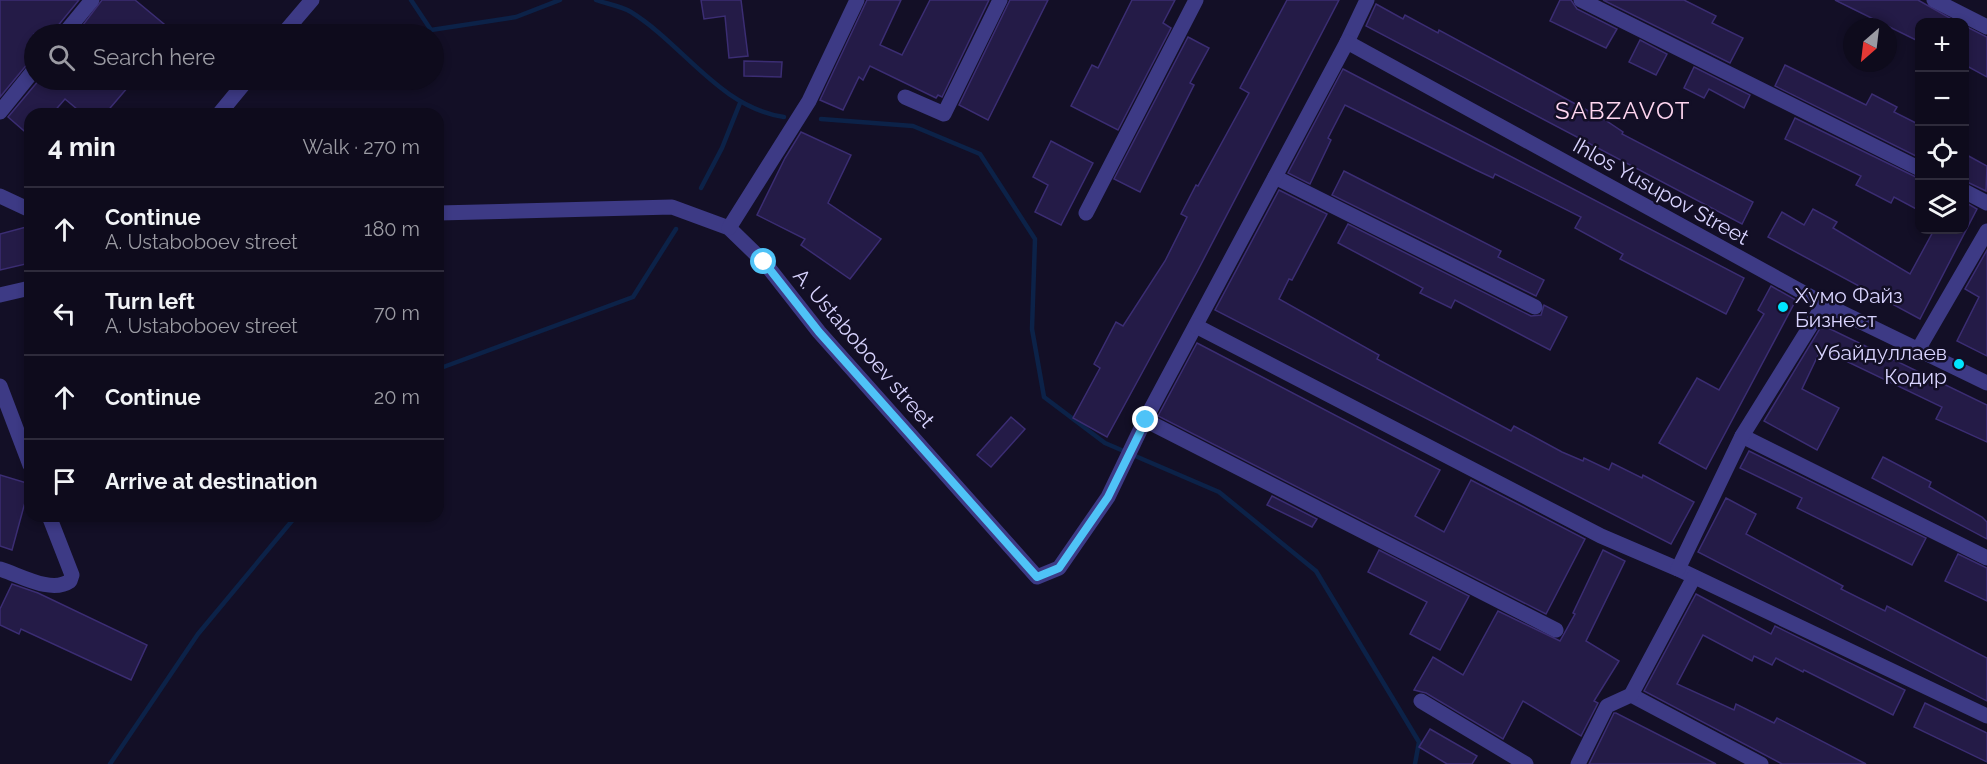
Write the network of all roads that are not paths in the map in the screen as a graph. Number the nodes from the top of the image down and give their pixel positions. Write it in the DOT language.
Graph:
graph roads {
  1 [pos="92,0"];
  2 [pos="312,0"];
  3 [pos="857,0"];
  4 [pos="1000,0"];
  5 [pos="1196,0"];
  6 [pos="1367,0"];
  7 [pos="1581,0"];
  8 [pos="1934,0"];
  9 [pos="72,24"];
  10 [pos="292,24"];
  11 [pos="1987,27"];
  12 [pos="1347,42"];
  13 [pos="24,82"];
  14 [pos="239,90"];
  15 [pos="905,97"];
  16 [pos="224,108"];
  17 [pos="0,112"];
  18 [pos="1915,167"];
  19 [pos="1275,177"];
  20 [pos="1969,193"];
  21 [pos="0,196"];
  22 [pos="1987,203"];
  23 [pos="24,207"];
  24 [pos="444,213"];
  25 [pos="1086,213"];
  26 [pos="729,228"];
  27 [pos="1987,231"];
  28 [pos="24,289"];
  29 [pos="0,295"];
  30 [pos="1824,304"];
  31 [pos="1535,307"];
  32 [pos="1196,326"];
  33 [pos="1920,348"];
  34 [pos="1987,383"];
  35 [pos="0,386"];
  36 [pos="1146,420"];
  37 [pos="1742,436"];
  38 [pos="24,449"];
  39 [pos="51,522"];
  40 [pos="1987,558"];
  41 [pos="0,569"];
  42 [pos="1678,569"];
  43 [pos="1694,577"];
  44 [pos="1556,630"];
  45 [pos="1631,695"];
  46 [pos="1421,701"];
  47 [pos="1987,716"];
  48 [pos="1526,764"];
  49 [pos="1578,764"];
  50 [pos="1761,764"];
  1 -- 9 [label="street"];
  2 -- 10 [label="street"];
  3 -- 26 [label="street"];
  4 -- 15 [label="street"];
  5 -- 25 [label="street"];
  6 -- 12 [label="street"];
  7 -- 18 [label="street"];
  8 -- 11 [label="street"];
  12 -- 19 [label="street"];
  12 -- 30 [label="street, Ihlos Yusupov Street"];
  13 -- 17 [label="street"];
  14 -- 16 [label="street"];
  19 -- 31 [label="street"];
  19 -- 32 [label="street"];
  20 -- 22 [label="street"];
  21 -- 23 [label="street"];
  24 -- 26 [label="street, A. Ustaboboev street"];
  26 -- 36 [label="street, A. Ustaboboev street"];
  27 -- 33 [label="street"];
  28 -- 29 [label="street"];
  30 -- 33 [label="street, Ihlos Yusupov Street"];
  30 -- 37 [label="street"];
  32 -- 36 [label="street"];
  32 -- 42 [label="street"];
  33 -- 34 [label="street, Ihlos Yusupov Street"];
  35 -- 38 [label="street"];
  36 -- 44 [label="street"];
  37 -- 40 [label="street"];
  37 -- 42 [label="street"];
  39 -- 41 [label="street"];
  42 -- 43 [label="street"];
  43 -- 45 [label="street"];
  43 -- 47 [label="street"];
  45 -- 49 [label="street"];
  45 -- 50 [label="street"];
  46 -- 48 [label="street"];
}
